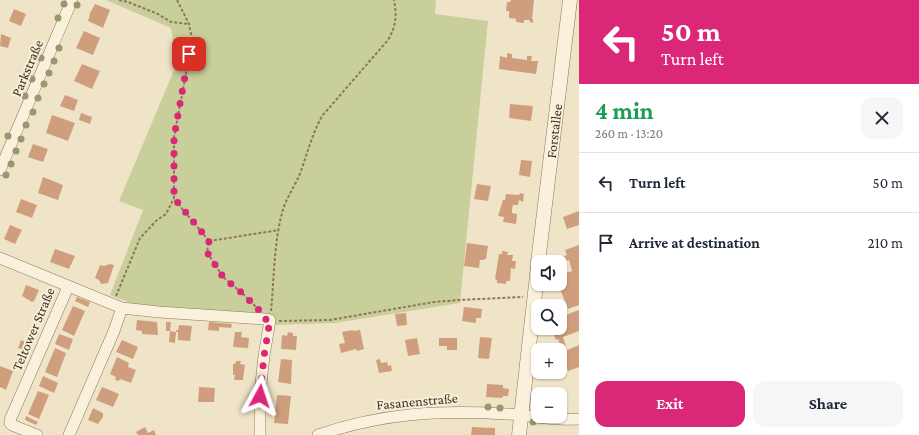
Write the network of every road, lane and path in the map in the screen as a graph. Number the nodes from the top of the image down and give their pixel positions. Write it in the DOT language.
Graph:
graph roads {
  1 [pos="72,0"];
  2 [pos="119,0"];
  3 [pos="177,0"];
  4 [pos="394,0"];
  5 [pos="570,0"];
  6 [pos="190,24"];
  7 [pos="0,170"];
  8 [pos="174,198"];
  9 [pos="279,230"];
  10 [pos="209,241"];
  11 [pos="539,255"];
  12 [pos="0,258"];
  13 [pos="68,287"];
  14 [pos="535,291"];
  15 [pos="116,297"];
  16 [pos="523,297"];
  17 [pos="122,308"];
  18 [pos="267,319"];
  19 [pos="521,415"];
  20 [pos="579,419"];
  21 [pos="36,435"];
  22 [pos="69,435"];
  23 [pos="260,435"];
  24 [pos="318,435"];
  25 [pos="519,435"];
  1 -- 7 [label="street, Parkstraße"];
  2 -- 6 [label="path"];
  3 -- 6 [label="path"];
  4 -- 9 [label="path"];
  5 -- 11 [label="street, Forstallee"];
  6 -- 8 [label="path"];
  8 -- 10 [label="path"];
  8 -- 15 [label="path"];
  9 -- 10 [label="path"];
  9 -- 18 [label="path"];
  10 -- 18 [label="path"];
  12 -- 13 [label="street, Teltower Straße"];
  13 -- 17 [label="street, Teltower Straße"];
  13 -- 21 [label="street, Teltower Straße"];
  14 -- 19 [label="street"];
  16 -- 18 [label="path"];
  17 -- 18 [label="street, Teltower Straße"];
  17 -- 22 [label="street"];
  18 -- 23 [label="street"];
  19 -- 20 [label="street, Fasanenstraße"];
  19 -- 24 [label="street, Fasanenstraße"];
  19 -- 25 [label="street"];
}
